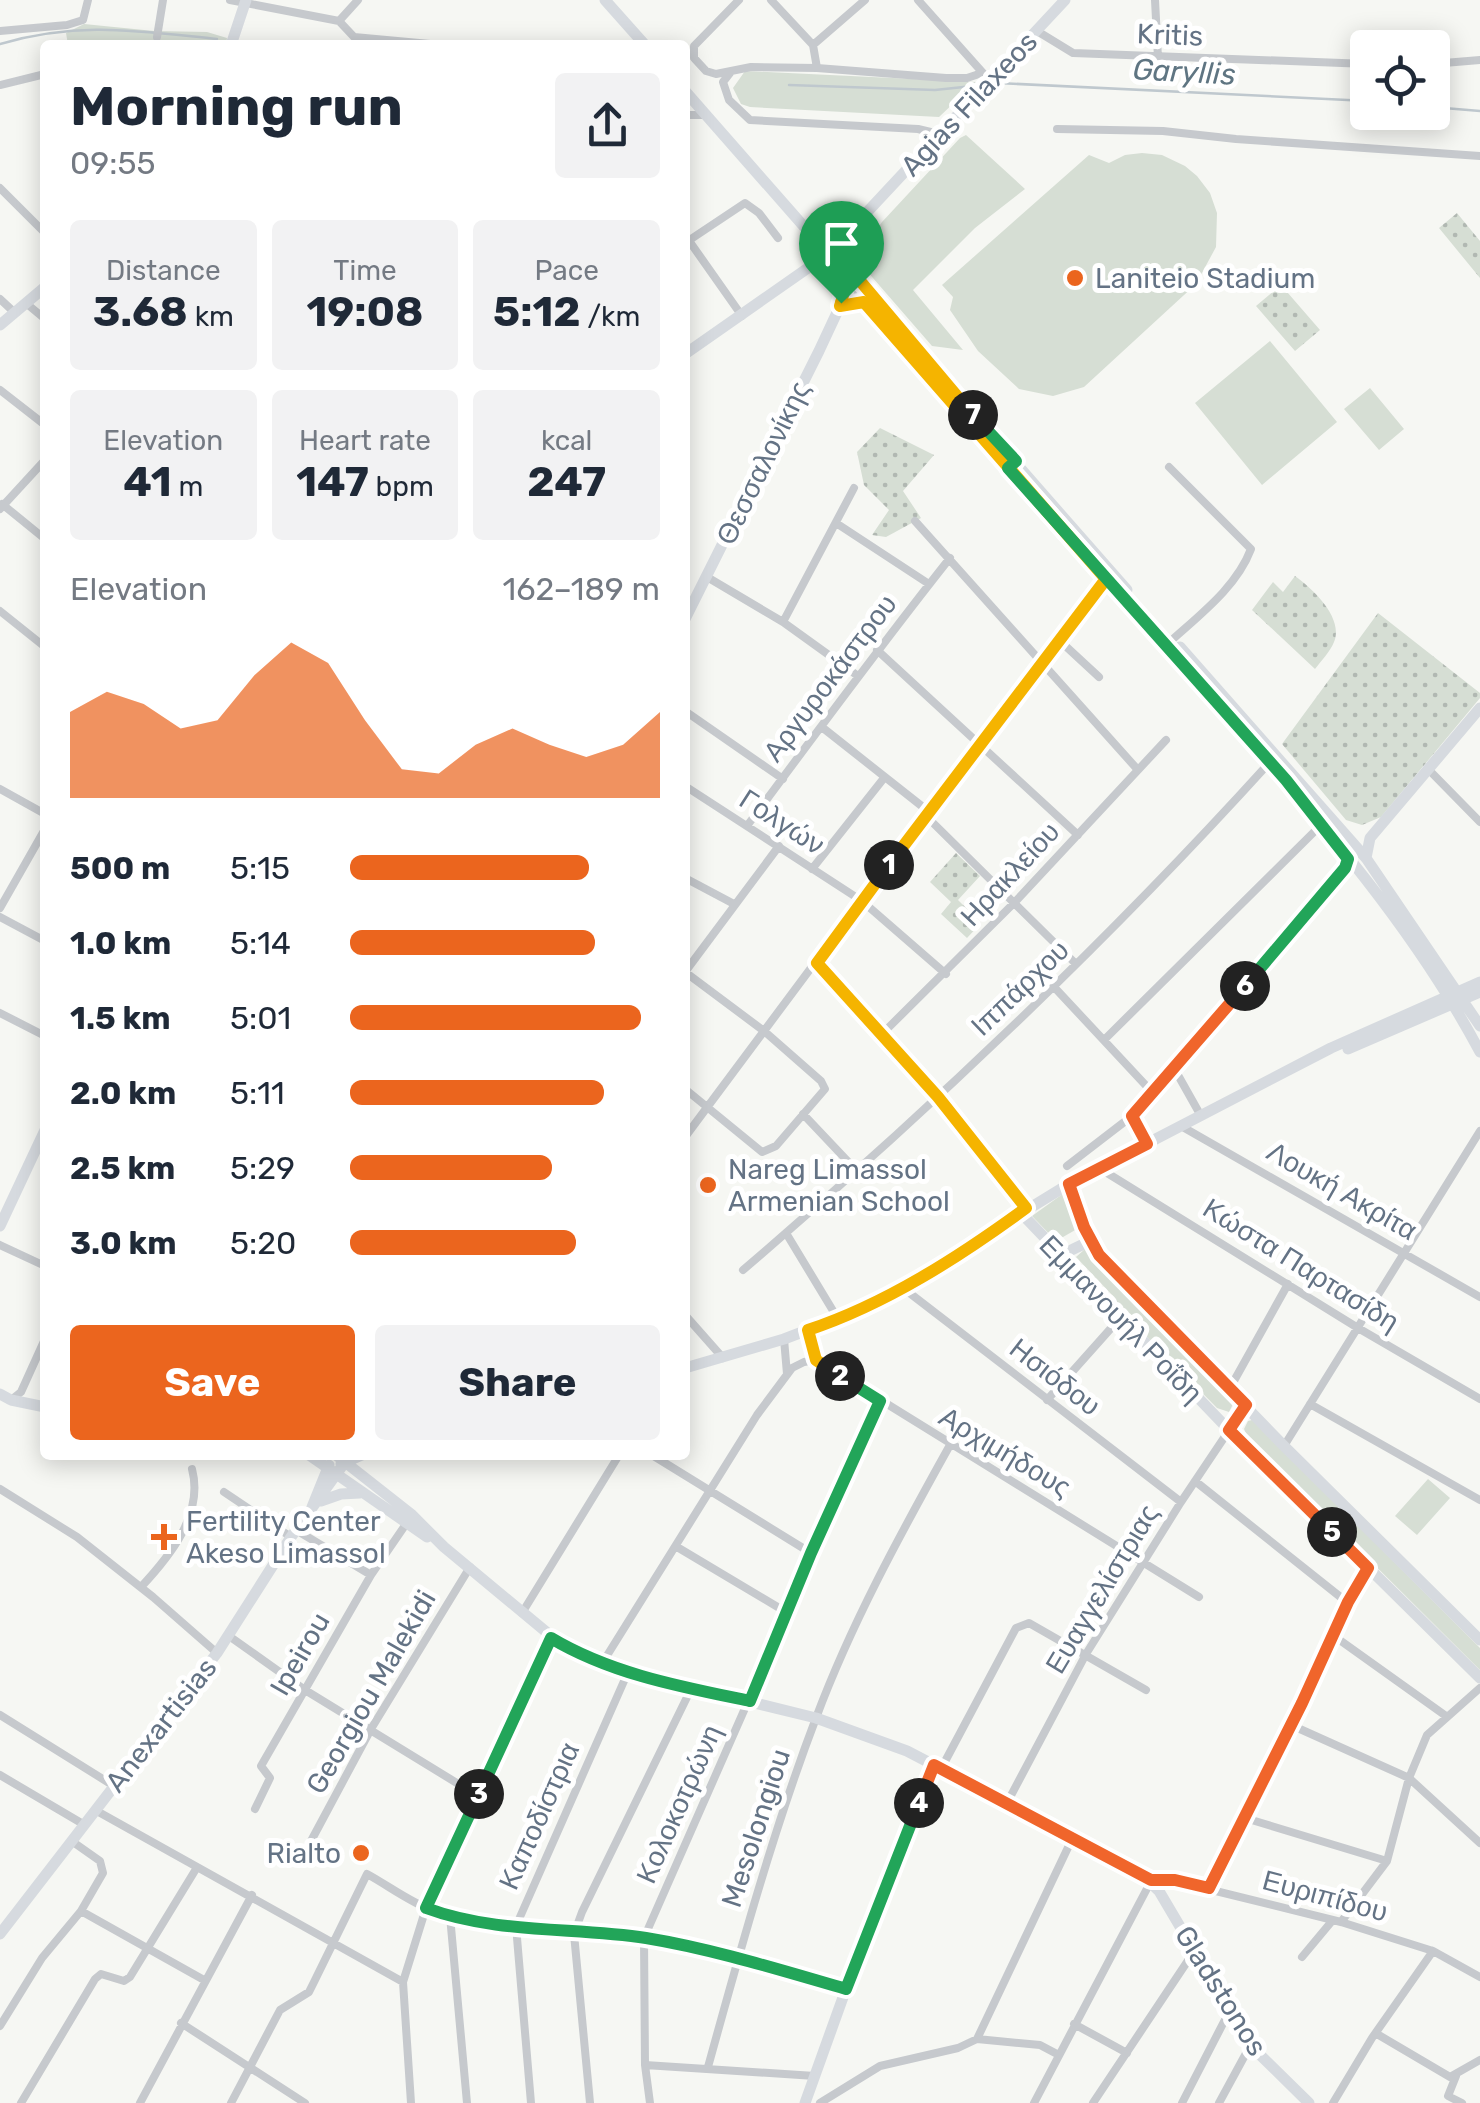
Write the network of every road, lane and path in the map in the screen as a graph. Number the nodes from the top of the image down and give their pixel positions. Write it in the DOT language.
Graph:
graph roads {
  1 [pos="88,0"];
  2 [pos="164,0"];
  3 [pos="230,0"];
  4 [pos="358,0"];
  5 [pos="739,0"];
  6 [pos="771,0"];
  7 [pos="865,0"];
  8 [pos="918,0"];
  9 [pos="1065,0"];
  10 [pos="1154,0"];
  11 [pos="608,1"];
  12 [pos="245,2"];
  13 [pos="340,22"];
  14 [pos="0,31"];
  15 [pos="1037,31"];
  16 [pos="157,37"];
  17 [pos="233,40"];
  18 [pos="386,40"];
  19 [pos="640,40"];
  20 [pos="813,45"];
  21 [pos="1158,58"];
  22 [pos="1480,60"];
  23 [pos="1450,62"];
  24 [pos="1350,63"];
  25 [pos="817,68"];
  26 [pos="730,72"];
  27 [pos="40,75"];
  28 [pos="986,76"];
  29 [pos="0,85"];
  30 [pos="690,96"];
  31 [pos="690,115"];
  32 [pos="706,115"];
  33 [pos="1056,129"];
  34 [pos="939,134"];
  35 [pos="1480,156"];
  36 [pos="0,188"];
  37 [pos="40,228"];
  38 [pos="690,238"];
  39 [pos="778,238"];
  40 [pos="690,245"];
  41 [pos="828,254"];
  42 [pos="846,283"];
  43 [pos="40,291"];
  44 [pos="0,299"];
  45 [pos="864,302"];
  46 [pos="26,304"];
  47 [pos="840,306"];
  48 [pos="15,314"];
  49 [pos="40,315"];
  50 [pos="742,316"];
  51 [pos="0,326"];
  52 [pos="690,351"];
  53 [pos="0,390"];
  54 [pos="40,421"];
  55 [pos="1012,464"];
  56 [pos="40,465"];
  57 [pos="1169,466"];
  58 [pos="854,488"];
  59 [pos="1,505"];
  60 [pos="915,521"];
  61 [pos="836,524"];
  62 [pos="40,535"];
  63 [pos="950,558"];
  64 [pos="707,578"];
  65 [pos="1106,579"];
  66 [pos="929,584"];
  67 [pos="690,609"];
  68 [pos="2,616"];
  69 [pos="783,622"];
  70 [pos="1058,640"];
  71 [pos="1173,640"];
  72 [pos="40,644"];
  73 [pos="877,650"];
  74 [pos="1042,662"];
  75 [pos="858,676"];
  76 [pos="1099,677"];
  77 [pos="1480,708"];
  78 [pos="690,714"];
  79 [pos="822,728"];
  80 [pos="1166,740"];
  81 [pos="978,746"];
  82 [pos="1270,762"];
  83 [pos="1138,770"];
  84 [pos="1429,770"];
  85 [pos="884,778"];
  86 [pos="783,779"];
  87 [pos="690,789"];
  88 [pos="0,790"];
  89 [pos="40,811"];
  90 [pos="926,813"];
  91 [pos="1480,822"];
  92 [pos="1322,824"];
  93 [pos="746,826"];
  94 [pos="1078,836"];
  95 [pos="40,838"];
  96 [pos="1349,838"];
  97 [pos="1370,838"];
  98 [pos="778,846"];
  99 [pos="1366,858"];
  100 [pos="1348,859"];
  101 [pos="812,869"];
  102 [pos="690,881"];
  103 [pos="862,900"];
  104 [pos="1016,902"];
  105 [pos="734,904"];
  106 [pos="0,908"];
  107 [pos="0,916"];
  108 [pos="40,938"];
  109 [pos="817,963"];
  110 [pos="1076,964"];
  111 [pos="690,965"];
  112 [pos="946,974"];
  113 [pos="690,976"];
  114 [pos="1480,982"];
  115 [pos="1055,988"];
  116 [pos="1480,992"];
  117 [pos="1455,998"];
  118 [pos="0,1013"];
  119 [pos="1480,1026"];
  120 [pos="764,1032"];
  121 [pos="40,1033"];
  122 [pos="882,1034"];
  123 [pos="1104,1040"];
  124 [pos="1480,1052"];
  125 [pos="1174,1068"];
  126 [pos="1152,1092"];
  127 [pos="690,1093"];
  128 [pos="938,1097"];
  129 [pos="708,1106"];
  130 [pos="803,1114"];
  131 [pos="1132,1116"];
  132 [pos="1201,1116"];
  133 [pos="1182,1126"];
  134 [pos="690,1130"];
  135 [pos="1480,1131"];
  136 [pos="40,1141"];
  137 [pos="1147,1144"];
  138 [pos="1067,1166"];
  139 [pos="1099,1168"];
  140 [pos="855,1169"];
  141 [pos="1069,1184"];
  142 [pos="1023,1210"];
  143 [pos="0,1226"];
  144 [pos="786,1232"];
  145 [pos="1090,1241"];
  146 [pos="0,1245"];
  147 [pos="1406,1253"];
  148 [pos="1059,1256"];
  149 [pos="40,1264"];
  150 [pos="743,1270"];
  151 [pos="1288,1284"];
  152 [pos="903,1288"];
  153 [pos="1480,1297"];
  154 [pos="1121,1316"];
  155 [pos="839,1320"];
  156 [pos="690,1321"];
  157 [pos="1358,1328"];
  158 [pos="808,1330"];
  159 [pos="784,1339"];
  160 [pos="40,1351"];
  161 [pos="723,1358"];
  162 [pos="816,1360"];
  163 [pos="690,1367"];
  164 [pos="787,1374"];
  165 [pos="1230,1388"];
  166 [pos="4,1398"];
  167 [pos="1480,1399"];
  168 [pos="1047,1400"];
  169 [pos="880,1401"];
  170 [pos="1310,1404"];
  171 [pos="40,1405"];
  172 [pos="1246,1405"];
  173 [pos="1229,1430"];
  174 [pos="950,1445"];
  175 [pos="1284,1446"];
  176 [pos="316,1460"];
  177 [pos="337,1460"];
  178 [pos="342,1460"];
  179 [pos="364,1460"];
  180 [pos="616,1460"];
  181 [pos="660,1460"];
  182 [pos="192,1469"];
  183 [pos="333,1472"];
  184 [pos="368,1480"];
  185 [pos="1195,1481"];
  186 [pos="0,1489"];
  187 [pos="712,1491"];
  188 [pos="224,1492"];
  189 [pos="360,1492"];
  190 [pos="1480,1500"];
  191 [pos="1181,1502"];
  192 [pos="316,1504"];
  193 [pos="406,1524"];
  194 [pos="294,1534"];
  195 [pos="444,1547"];
  196 [pos="677,1547"];
  197 [pos="811,1553"];
  198 [pos="1145,1564"];
  199 [pos="470,1567"];
  200 [pos="1368,1568"];
  201 [pos="371,1575"];
  202 [pos="142,1588"];
  203 [pos="1199,1597"];
  204 [pos="1348,1602"];
  205 [pos="786,1612"];
  206 [pos="522,1613"];
  207 [pos="1478,1634"];
  208 [pos="228,1636"];
  209 [pos="1334,1636"];
  210 [pos="551,1638"];
  211 [pos="217,1653"];
  212 [pos="1086,1654"];
  213 [pos="603,1662"];
  214 [pos="628,1672"];
  215 [pos="1480,1678"];
  216 [pos="1480,1688"];
  217 [pos="691,1689"];
  218 [pos="305,1690"];
  219 [pos="1146,1690"];
  220 [pos="750,1701"];
  221 [pos="0,1715"];
  222 [pos="1446,1716"];
  223 [pos="816,1718"];
  224 [pos="1292,1725"];
  225 [pos="371,1729"];
  226 [pos="938,1767"];
  227 [pos="0,1775"];
  228 [pos="1409,1778"];
  229 [pos="114,1786"];
  230 [pos="478,1796"];
  231 [pos="1006,1803"];
  232 [pos="256,1809"];
  233 [pos="95,1810"];
  234 [pos="1246,1818"];
  235 [pos="83,1824"];
  236 [pos="1073,1837"];
  237 [pos="311,1841"];
  238 [pos="73,1842"];
  239 [pos="1480,1843"];
  240 [pos="1388,1861"];
  241 [pos="196,1869"];
  242 [pos="1151,1880"];
  243 [pos="1209,1888"];
  244 [pos="252,1895"];
  245 [pos="426,1908"];
  246 [pos="80,1911"];
  247 [pos="450,1916"];
  248 [pos="1336,1921"];
  249 [pos="516,1926"];
  250 [pos="0,1934"];
  251 [pos="574,1934"];
  252 [pos="644,1938"];
  253 [pos="334,1942"];
  254 [pos="144,1949"];
  255 [pos="1195,1950"];
  256 [pos="1433,1951"];
  257 [pos="738,1958"];
  258 [pos="1302,1958"];
  259 [pos="1480,1977"];
  260 [pos="204,1980"];
  261 [pos="403,1982"];
  262 [pos="846,1989"];
  263 [pos="1230,2010"];
  264 [pos="181,2023"];
  265 [pos="1074,2024"];
  266 [pos="0,2026"];
  267 [pos="1377,2034"];
  268 [pos="977,2039"];
  269 [pos="1250,2045"];
  270 [pos="1126,2053"];
  271 [pos="1057,2054"];
  272 [pos="1480,2060"];
  273 [pos="645,2064"];
  274 [pos="250,2067"];
  275 [pos="708,2068"];
  276 [pos="816,2076"];
  277 [pos="1456,2076"];
  278 [pos="21,2103"];
  279 [pos="140,2103"];
  280 [pos="231,2103"];
  281 [pos="304,2103"];
  282 [pos="410,2103"];
  283 [pos="467,2103"];
  284 [pos="531,2103"];
  285 [pos="590,2103"];
  286 [pos="650,2103"];
  287 [pos="806,2103"];
  288 [pos="820,2103"];
  289 [pos="1034,2103"];
  290 [pos="1093,2103"];
  291 [pos="1182,2103"];
  292 [pos="1219,2103"];
  293 [pos="1309,2103"];
  294 [pos="1333,2103"];
  295 [pos="1462,2103"];
  1 -- 14 [label="street"];
  2 -- 16 [label="street"];
  3 -- 12 [label="street"];
  4 -- 13 [label="street"];
  5 -- 26 [label="street"];
  6 -- 20 [label="street"];
  7 -- 20 [label="street"];
  8 -- 28 [label="street"];
  9 -- 15 [label="main road, Agias Filaxeos"];
  10 -- 21 [label="street"];
  11 -- 19 [label="main road"];
  12 -- 13 [label="street"];
  12 -- 17 [label="main road"];
  13 -- 18 [label="street"];
  15 -- 21 [label="street, Kritis"];
  15 -- 28 [label="main road, Agias Filaxeos"];
  20 -- 25 [label="street"];
  21 -- 24 [label="street, Kritis"];
  22 -- 23 [label="street"];
  25 -- 26 [label="street"];
  25 -- 28 [label="street"];
  26 -- 34 [label="street"];
  27 -- 29 [label="street"];
  28 -- 34 [label="main road, Agias Filaxeos"];
  30 -- 32 [label="main road"];
  31 -- 32 [label="street"];
  32 -- 41 [label="main road"];
  33 -- 35 [label="street"];
  34 -- 41 [label="main road, Agias Filaxeos"];
  36 -- 37 [label="street"];
  38 -- 39 [label="street"];
  40 -- 50 [label="street"];
  41 -- 42 [label="main road"];
  41 -- 50 [label="main road, Agias Filaxeos"];
  41 -- 55 [label="main road"];
  42 -- 45 [label="main road"];
  42 -- 47 [label="main road, Θεσσαλονίκης"];
  43 -- 46 [label="main road"];
  44 -- 48 [label="street"];
  45 -- 47 [label="main road"];
  45 -- 55 [label="main road"];
  46 -- 48 [label="main road"];
  46 -- 49 [label="street"];
  47 -- 64 [label="main road, Θεσσαλονίκης"];
  48 -- 51 [label="main road"];
  50 -- 52 [label="main road, Agias Filaxeos"];
  53 -- 54 [label="street"];
  55 -- 65 [label="main road"];
  55 -- 71 [label="main road"];
  56 -- 59 [label="street"];
  57 -- 71 [label="street"];
  58 -- 61 [label="street"];
  59 -- 62 [label="street"];
  60 -- 63 [label="street"];
  61 -- 66 [label="street"];
  61 -- 69 [label="street"];
  63 -- 66 [label="street, Αργυροκάστρου"];
  63 -- 74 [label="street"];
  64 -- 67 [label="main road, Θεσσαλονίκης"];
  64 -- 69 [label="street"];
  65 -- 70 [label="street"];
  65 -- 82 [label="main road"];
  66 -- 73 [label="street, Αργυροκάστρου"];
  68 -- 72 [label="street"];
  69 -- 75 [label="street"];
  70 -- 74 [label="street"];
  70 -- 76 [label="street"];
  71 -- 96 [label="main road"];
  73 -- 75 [label="street, Αργυροκάστρου"];
  73 -- 81 [label="street"];
  74 -- 81 [label="street"];
  74 -- 83 [label="street"];
  75 -- 79 [label="street, Αργυροκάστρου"];
  77 -- 84 [label="main road"];
  78 -- 86 [label="street"];
  79 -- 85 [label="street"];
  79 -- 86 [label="street, Αργυροκάστρου"];
  80 -- 83 [label="street, Ηρακλείου"];
  81 -- 90 [label="street"];
  81 -- 94 [label="street"];
  82 -- 92 [label="main road"];
  82 -- 110 [label="street, Ιππάρχου"];
  83 -- 94 [label="street, Ηρακλείου"];
  84 -- 91 [label="street"];
  84 -- 97 [label="main road"];
  85 -- 90 [label="street"];
  85 -- 101 [label="street"];
  86 -- 93 [label="street, Αργυροκάστρου"];
  87 -- 93 [label="street, Γολγών"];
  88 -- 89 [label="street"];
  90 -- 103 [label="street"];
  90 -- 104 [label="street"];
  92 -- 100 [label="main road"];
  92 -- 123 [label="street"];
  93 -- 98 [label="street, Γολγών"];
  94 -- 104 [label="street, Ηρακλείου"];
  95 -- 106 [label="street"];
  96 -- 97 [label="main road"];
  96 -- 99 [label="main road"];
  97 -- 99 [label="main road"];
  98 -- 101 [label="street, Γολγών"];
  98 -- 105 [label="street"];
  99 -- 117 [label="main road"];
  100 -- 117 [label="main road"];
  100 -- 125 [label="street"];
  101 -- 103 [label="street, Γολγών"];
  102 -- 105 [label="street"];
  103 -- 109 [label="street"];
  103 -- 112 [label="street, Γολγών"];
  104 -- 110 [label="street"];
  104 -- 112 [label="street, Ηρακλείου"];
  105 -- 111 [label="street"];
  107 -- 108 [label="street"];
  109 -- 120 [label="street"];
  109 -- 122 [label="street"];
  110 -- 115 [label="street, Ιππάρχου"];
  112 -- 122 [label="street, Ηρακλείου"];
  113 -- 120 [label="street"];
  114 -- 117 [label="main road"];
  115 -- 123 [label="street"];
  115 -- 128 [label="street, Ιππάρχου"];
  116 -- 117 [label="main road"];
  117 -- 119 [label="main road"];
  117 -- 124 [label="main road"];
  117 -- 132 [label="main road"];
  118 -- 121 [label="street"];
  120 -- 129 [label="street"];
  120 -- 130 [label="street"];
  122 -- 128 [label="street"];
  123 -- 126 [label="street"];
  125 -- 126 [label="street"];
  125 -- 132 [label="street"];
  126 -- 131 [label="street"];
  127 -- 129 [label="street"];
  128 -- 140 [label="street, Ιππάρχου"];
  128 -- 142 [label="street"];
  129 -- 130 [label="street"];
  129 -- 134 [label="street"];
  130 -- 140 [label="street"];
  131 -- 137 [label="street"];
  131 -- 138 [label="street"];
  132 -- 133 [label="main road"];
  133 -- 137 [label="main road"];
  133 -- 147 [label="street, Λουκή Ακρίτα"];
  135 -- 147 [label="street"];
  136 -- 143 [label="main road"];
  137 -- 139 [label="main road"];
  139 -- 141 [label="main road"];
  139 -- 151 [label="street, Κώστα Παρτασίδη"];
  140 -- 144 [label="street, Ιππάρχου"];
  141 -- 142 [label="main road"];
  141 -- 145 [label="main road"];
  142 -- 148 [label="main road, Εμμανουήλ Ροΐδη"];
  142 -- 152 [label="main road"];
  144 -- 150 [label="street, Ιππάρχου"];
  144 -- 155 [label="street"];
  145 -- 148 [label="main road"];
  145 -- 165 [label="main road"];
  146 -- 149 [label="street"];
  147 -- 153 [label="street, Λουκή Ακρίτα"];
  147 -- 157 [label="street"];
  148 -- 154 [label="main road, Εμμανουήλ Ροΐδη"];
  151 -- 157 [label="street, Κώστα Παρτασίδη"];
  151 -- 165 [label="street"];
  152 -- 155 [label="main road"];
  152 -- 168 [label="street, Ησιόδου"];
  154 -- 168 [label="street"];
  154 -- 173 [label="main road, Εμμανουήλ Ροΐδη"];
  155 -- 158 [label="main road"];
  156 -- 161 [label="street"];
  157 -- 167 [label="street, Κώστα Παρτασίδη"];
  157 -- 170 [label="street"];
  158 -- 159 [label="main road"];
  158 -- 162 [label="street"];
  159 -- 161 [label="main road"];
  159 -- 164 [label="street"];
  160 -- 166 [label="street"];
  161 -- 163 [label="main road"];
  162 -- 164 [label="street"];
  162 -- 169 [label="street, Αρχιμήδους"];
  164 -- 187 [label="street"];
  165 -- 172 [label="main road"];
  166 -- 171 [label="main road"];
  168 -- 191 [label="street, Ησιόδου"];
  169 -- 174 [label="street, Αρχιμήδους"];
  169 -- 197 [label="street, Κολοκοτρώνη"];
  170 -- 175 [label="street"];
  170 -- 190 [label="street"];
  172 -- 173 [label="street, Ευαγγελίστριας"];
  172 -- 175 [label="main road"];
  173 -- 185 [label="street, Ευαγγελίστριας"];
  173 -- 200 [label="main road, Εμμανουήλ Ροΐδη"];
  174 -- 198 [label="street, Αρχιμήδους"];
  174 -- 223 [label="street, Mesolongiou"];
  175 -- 207 [label="main road"];
  176 -- 183 [label="main road, Gladstonos"];
  177 -- 183 [label="main road"];
  178 -- 184 [label="main road, Gladstonos"];
  179 -- 184 [label="main road"];
  180 -- 206 [label="street"];
  181 -- 187 [label="street"];
  182 -- 202 [label="street"];
  183 -- 189 [label="main road, Gladstonos"];
  183 -- 192 [label="main road, Anexartisias"];
  184 -- 195 [label="main road, Gladstonos"];
  185 -- 191 [label="street, Ευαγγελίστριας"];
  185 -- 204 [label="street"];
  186 -- 202 [label="street"];
  187 -- 196 [label="street"];
  187 -- 197 [label="street"];
  188 -- 194 [label="street"];
  189 -- 192 [label="main road"];
  189 -- 193 [label="main road, Gladstonos"];
  191 -- 198 [label="street, Ευαγγελίστριας"];
  192 -- 194 [label="main road, Anexartisias"];
  193 -- 195 [label="main road, Gladstonos"];
  193 -- 201 [label="street, Ipeirou"];
  194 -- 201 [label="street"];
  194 -- 208 [label="main road, Anexartisias"];
  195 -- 199 [label="main road, Gladstonos"];
  196 -- 205 [label="street"];
  196 -- 213 [label="street"];
  197 -- 205 [label="street, Κολοκοτρώνη"];
  198 -- 203 [label="street, Αρχιμήδους"];
  198 -- 212 [label="street, Ευαγγελίστριας"];
  199 -- 206 [label="main road, Gladstonos"];
  199 -- 225 [label="street, Georgiou Malekidi"];
  200 -- 204 [label="street"];
  200 -- 215 [label="main road, Εμμανουήλ Ροΐδη"];
  201 -- 218 [label="street, Ipeirou"];
  202 -- 211 [label="street"];
  204 -- 209 [label="street"];
  205 -- 220 [label="street, Κολοκοτρώνη"];
  206 -- 210 [label="main road, Gladstonos"];
  208 -- 211 [label="main road, Anexartisias"];
  208 -- 218 [label="street"];
  209 -- 222 [label="street"];
  209 -- 224 [label="street"];
  210 -- 213 [label="main road, Gladstonos"];
  210 -- 230 [label="street"];
  211 -- 229 [label="main road, Anexartisias"];
  212 -- 219 [label="street"];
  212 -- 226 [label="street"];
  212 -- 231 [label="street, Ευαγγελίστριας"];
  213 -- 214 [label="main road, Gladstonos"];
  214 -- 217 [label="main road, Gladstonos"];
  214 -- 249 [label="street, Καποδίστρια"];
  216 -- 222 [label="street"];
  217 -- 220 [label="main road, Gladstonos"];
  217 -- 251 [label="street"];
  218 -- 225 [label="street"];
  218 -- 232 [label="street, Ipeirou"];
  220 -- 223 [label="main road, Gladstonos"];
  220 -- 252 [label="street, Κολοκοτρώνη"];
  221 -- 229 [label="street"];
  222 -- 228 [label="street"];
  223 -- 226 [label="main road, Gladstonos"];
  223 -- 257 [label="street, Mesolongiou"];
  224 -- 228 [label="street"];
  224 -- 234 [label="street"];
  225 -- 230 [label="street"];
  225 -- 237 [label="street, Georgiou Malekidi"];
  226 -- 231 [label="main road, Gladstonos"];
  226 -- 262 [label="main road"];
  227 -- 235 [label="street"];
  228 -- 239 [label="street"];
  228 -- 240 [label="street"];
  229 -- 233 [label="main road, Anexartisias"];
  230 -- 245 [label="street"];
  231 -- 236 [label="main road, Gladstonos"];
  233 -- 235 [label="main road, Anexartisias"];
  233 -- 241 [label="street"];
  234 -- 240 [label="street"];
  234 -- 243 [label="street"];
  235 -- 238 [label="main road, Anexartisias"];
  236 -- 242 [label="main road, Gladstonos"];
  236 -- 268 [label="street"];
  238 -- 246 [label="street"];
  238 -- 250 [label="main road, Anexartisias"];
  240 -- 248 [label="street"];
  241 -- 244 [label="street"];
  241 -- 254 [label="street"];
  242 -- 243 [label="street, Ευριπίδου"];
  242 -- 255 [label="main road, Gladstonos"];
  242 -- 265 [label="street"];
  243 -- 248 [label="street, Ευριπίδου"];
  244 -- 253 [label="street"];
  244 -- 260 [label="street"];
  245 -- 247 [label="street"];
  245 -- 253 [label="street"];
  245 -- 261 [label="street"];
  246 -- 254 [label="street"];
  246 -- 266 [label="street"];
  247 -- 249 [label="street"];
  247 -- 283 [label="street"];
  248 -- 256 [label="street, Ευριπίδου"];
  248 -- 258 [label="street"];
  249 -- 251 [label="street"];
  249 -- 284 [label="street, Καποδίστρια"];
  251 -- 252 [label="street"];
  251 -- 285 [label="street"];
  252 -- 257 [label="street"];
  252 -- 273 [label="street, Κολοκοτρώνη"];
  253 -- 261 [label="street"];
  253 -- 274 [label="street"];
  254 -- 260 [label="street"];
  254 -- 278 [label="street"];
  255 -- 263 [label="main road, Gladstonos"];
  255 -- 270 [label="street"];
  256 -- 259 [label="street, Ευριπίδου"];
  256 -- 267 [label="street"];
  257 -- 262 [label="street"];
  257 -- 275 [label="street, Mesolongiou"];
  260 -- 264 [label="street"];
  261 -- 282 [label="street"];
  262 -- 276 [label="main road"];
  263 -- 269 [label="main road, Gladstonos"];
  263 -- 291 [label="street"];
  264 -- 274 [label="street"];
  264 -- 279 [label="street"];
  265 -- 270 [label="street"];
  265 -- 271 [label="street"];
  267 -- 277 [label="street"];
  267 -- 294 [label="street"];
  268 -- 271 [label="street"];
  268 -- 288 [label="street"];
  269 -- 292 [label="street"];
  269 -- 293 [label="main road, Gladstonos"];
  270 -- 290 [label="street"];
  271 -- 289 [label="street"];
  272 -- 277 [label="street"];
  273 -- 275 [label="street"];
  273 -- 286 [label="street, Κολοκοτρώνη"];
  274 -- 280 [label="street"];
  274 -- 281 [label="street"];
  275 -- 276 [label="street"];
  276 -- 287 [label="main road"];
  277 -- 295 [label="street"];
}
